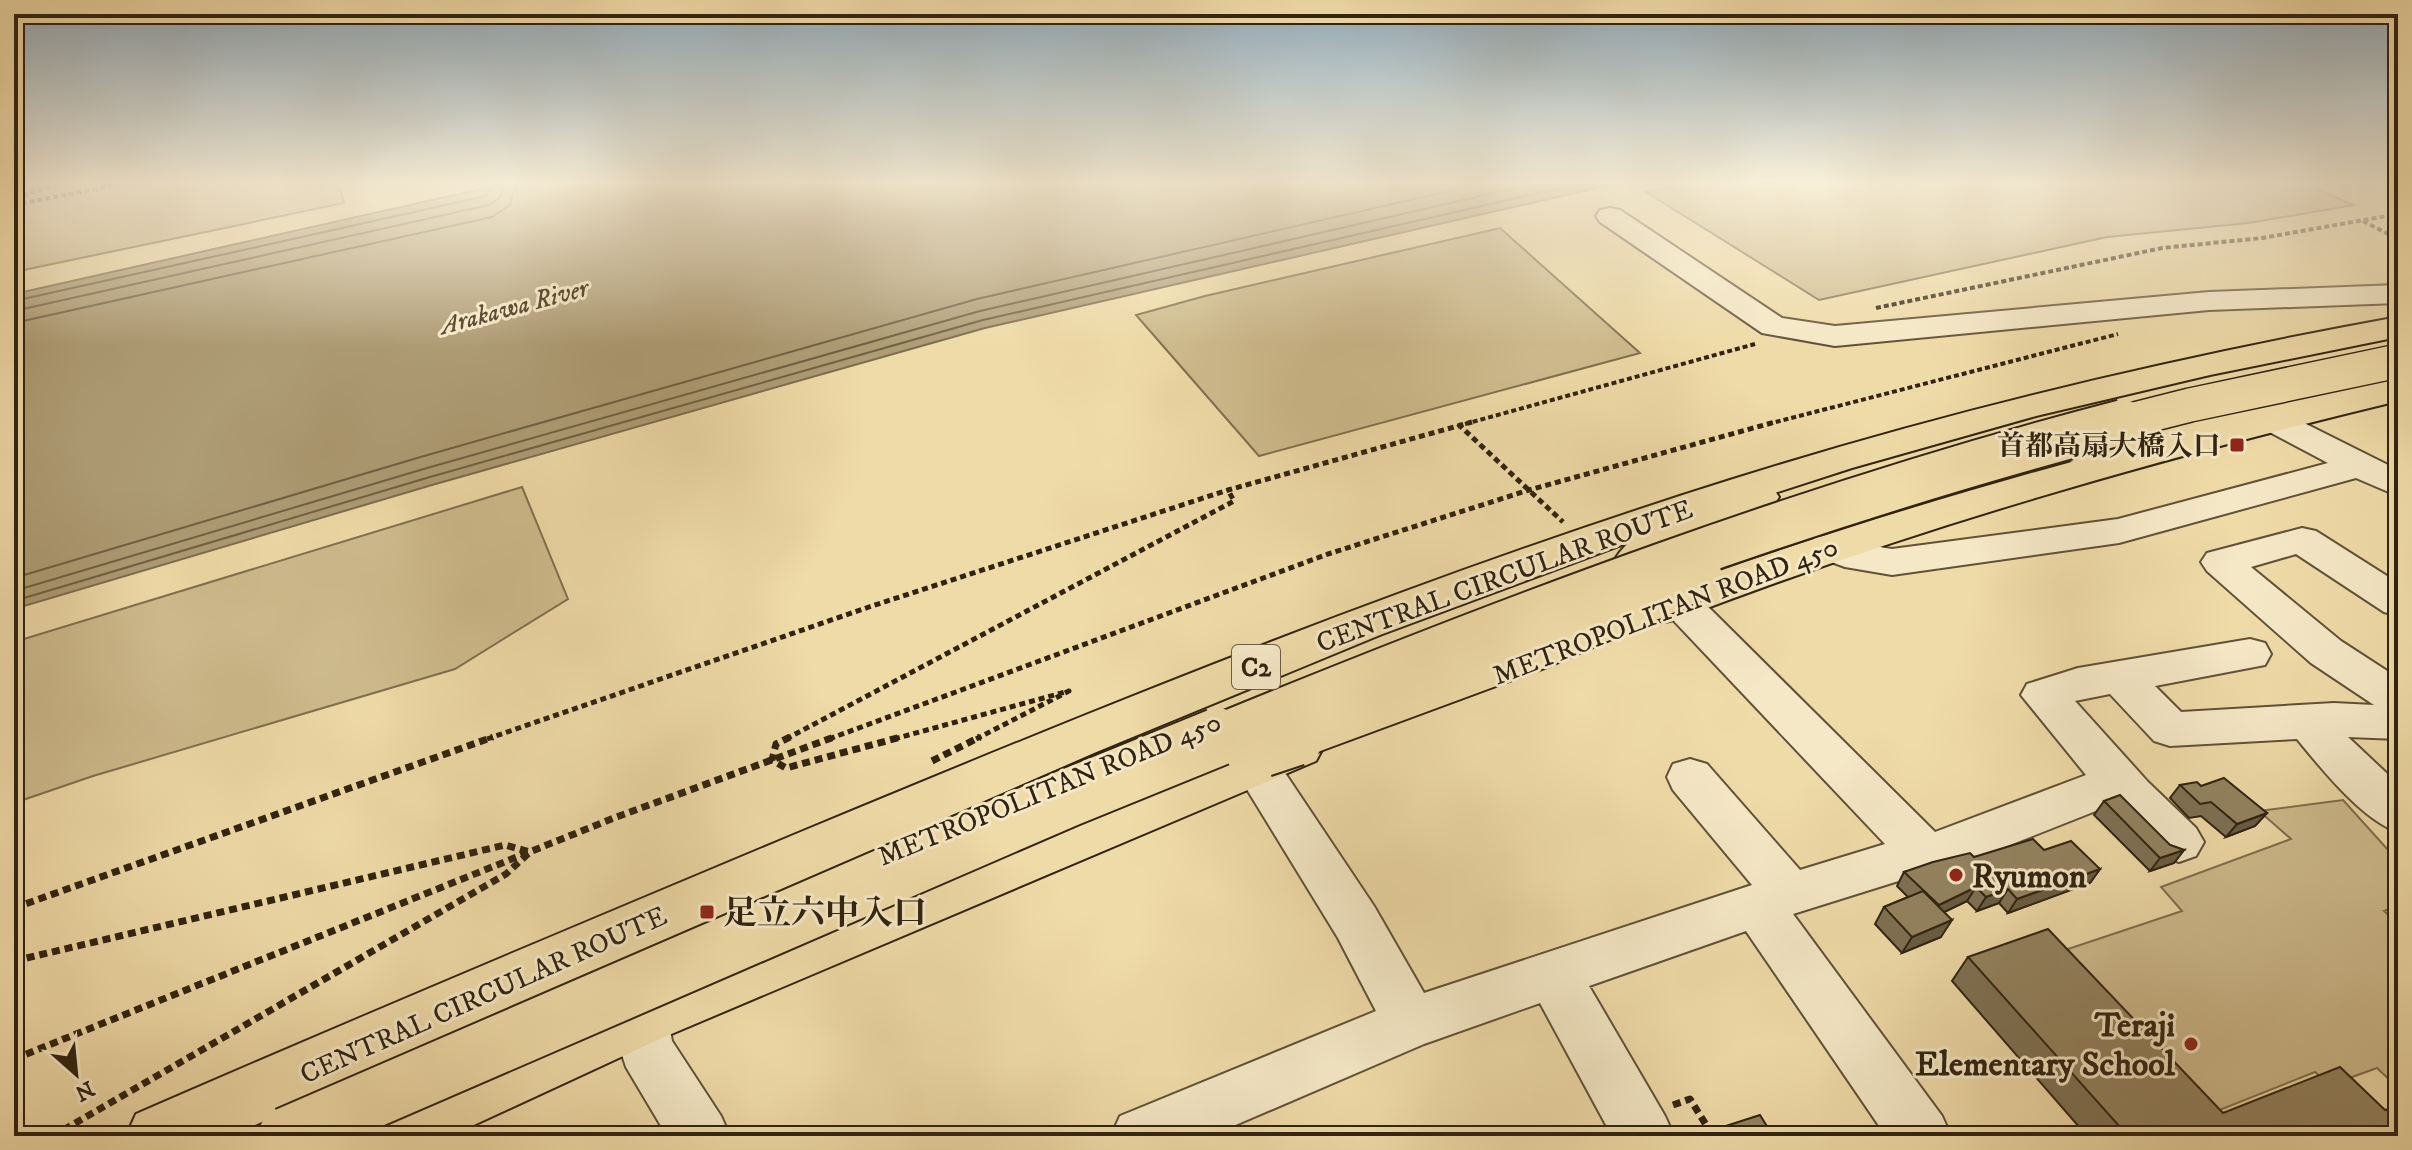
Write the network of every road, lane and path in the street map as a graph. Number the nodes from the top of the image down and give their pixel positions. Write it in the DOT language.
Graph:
graph roads {
  1 [pos="1642,238"];
  2 [pos="2264,238"];
  3 [pos="2398,294"];
  4 [pos="1873,309"];
  5 [pos="2128,331"];
  6 [pos="1801,332"];
  7 [pos="2396,356"];
  8 [pos="2280,357"];
  9 [pos="2178,388"];
  10 [pos="2270,419"];
  11 [pos="1458,424"];
  12 [pos="2361,465"];
  13 [pos="2398,485"];
  14 [pos="1228,490"];
  15 [pos="1529,490"];
  16 [pos="2165,520"];
  17 [pos="1567,526"];
  18 [pos="1829,547"];
  19 [pos="1637,559"];
  20 [pos="2221,562"];
  21 [pos="1680,601"];
  22 [pos="2398,602"];
  23 [pos="2250,654"];
  24 [pos="2120,677"];
  25 [pos="2398,699"];
  26 [pos="2308,721"];
  27 [pos="2398,722"];
  28 [pos="772,760"];
  29 [pos="1255,765"];
  30 [pos="920,767"];
  31 [pos="1690,777"];
  32 [pos="2119,782"];
  33 [pos="2398,813"];
  34 [pos="2179,842"];
  35 [pos="530,852"];
  36 [pos="1924,853"];
  37 [pos="1774,899"];
  38 [pos="14,908"];
  39 [pos="629,946"];
  40 [pos="14,961"];
  41 [pos="1552,973"];
  42 [pos="640,1018"];
  43 [pos="1411,1023"];
  44 [pos="14,1059"];
  45 [pos="333,1129"];
  46 [pos="53,1136"];
  47 [pos="159,1136"];
  48 [pos="226,1136"];
  49 [pos="700,1136"];
  50 [pos="1141,1136"];
  51 [pos="1644,1136"];
  52 [pos="1921,1136"];
  1 -- 6 [label="street"];
  2 -- 4 [label="path"];
  3 -- 6 [label="street"];
  5 -- 15 [label="path"];
  6 -- 11 [label="path"];
  7 -- 8 [label="main road"];
  7 -- 9 [label="main road"];
  7 -- 10 [label="main road, METROPOLITAN ROAD 450"];
  7 -- 19 [label="main road, METROPOLITAN ROAD 450"];
  7 -- 39 [label="main road, CENTRAL CIRCULAR ROUTE / C2"];
  7 -- 45 [label="main road, CENTRAL CIRCULAR ROUTE / C2, bridge"];
  7 -- 45 [label="main road, bridge"];
  8 -- 9 [label="main road"];
  8 -- 19 [label="main road"];
  9 -- 39 [label="main road"];
  10 -- 12 [label="street"];
  10 -- 18 [label="main road, METROPOLITAN ROAD 450"];
  11 -- 14 [label="path"];
  11 -- 15 [label="path"];
  12 -- 13 [label="street"];
  12 -- 16 [label="street"];
  14 -- 28 [label="path"];
  14 -- 38 [label="path"];
  15 -- 17 [label="path"];
  15 -- 28 [label="path"];
  16 -- 18 [label="street"];
  16 -- 20 [label="street"];
  18 -- 21 [label="main road, METROPOLITAN ROAD 450"];
  19 -- 21 [label="street"];
  19 -- 39 [label="main road, METROPOLITAN ROAD 450"];
  20 -- 22 [label="street"];
  20 -- 25 [label="street"];
  21 -- 29 [label="main road, METROPOLITAN ROAD 450"];
  21 -- 36 [label="street"];
  23 -- 24 [label="street"];
  24 -- 26 [label="street"];
  24 -- 32 [label="street"];
  26 -- 27 [label="street"];
  26 -- 33 [label="street"];
  28 -- 30 [label="path"];
  28 -- 35 [label="path"];
  29 -- 42 [label="main road, METROPOLITAN ROAD 450"];
  29 -- 43 [label="street"];
  31 -- 37 [label="street"];
  32 -- 34 [label="street"];
  32 -- 36 [label="street"];
  35 -- 40 [label="path"];
  35 -- 44 [label="path"];
  35 -- 46 [label="path"];
  36 -- 37 [label="street"];
  37 -- 41 [label="street"];
  37 -- 52 [label="street"];
  39 -- 42 [label="street"];
  39 -- 47 [label="main road, CENTRAL CIRCULAR ROUTE / C2"];
  39 -- 48 [label="main road, METROPOLITAN ROAD 450"];
  41 -- 43 [label="street"];
  41 -- 51 [label="street"];
  42 -- 45 [label="main road, METROPOLITAN ROAD 450"];
  42 -- 49 [label="street"];
  43 -- 50 [label="street"];
}
